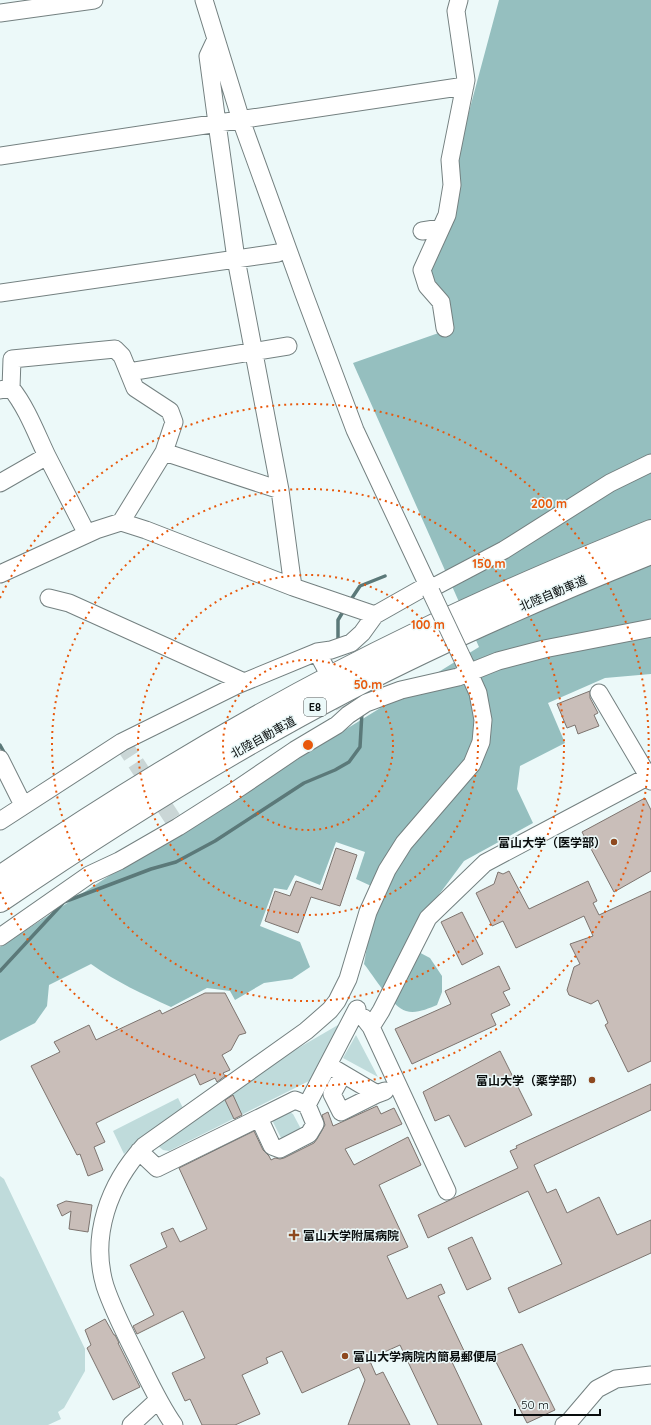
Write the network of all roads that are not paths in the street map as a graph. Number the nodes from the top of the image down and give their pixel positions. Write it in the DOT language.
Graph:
graph roads {
  1 [pos="94,0"];
  2 [pos="204,0"];
  3 [pos="459,0"];
  4 [pos="0,14"];
  5 [pos="216,39"];
  6 [pos="465,86"];
  7 [pos="241,120"];
  8 [pos="217,123"];
  9 [pos="0,156"];
  10 [pos="441,228"];
  11 [pos="422,231"];
  12 [pos="278,253"];
  13 [pos="236,259"];
  14 [pos="0,293"];
  15 [pos="446,328"];
  16 [pos="288,346"];
  17 [pos="254,351"];
  18 [pos="129,372"];
  19 [pos="5,389"];
  20 [pos="164,452"];
  21 [pos="46,456"];
  22 [pos="651,464"];
  23 [pos="0,483"];
  24 [pos="280,490"];
  25 [pos="121,522"];
  26 [pos="651,531"];
  27 [pos="87,534"];
  28 [pos="651,553"];
  29 [pos="0,570"];
  30 [pos="293,587"];
  31 [pos="429,589"];
  32 [pos="49,598"];
  33 [pos="375,615"];
  34 [pos="651,628"];
  35 [pos="317,652"];
  36 [pos="325,667"];
  37 [pos="467,668"];
  38 [pos="244,682"];
  39 [pos="600,693"];
  40 [pos="0,759"];
  41 [pos="650,778"];
  42 [pos="23,805"];
  43 [pos="0,821"];
  44 [pos="0,877"];
  45 [pos="0,901"];
  46 [pos="0,937"];
  47 [pos="343,989"];
  48 [pos="357,1009"];
  49 [pos="371,1027"];
  50 [pos="328,1065"];
  51 [pos="343,1074"];
  52 [pos="398,1085"];
  53 [pos="377,1094"];
  54 [pos="307,1105"];
  55 [pos="259,1118"];
  56 [pos="139,1151"];
  57 [pos="447,1191"];
  58 [pos="651,1375"];
  59 [pos="158,1400"];
  60 [pos="130,1425"];
  61 [pos="174,1425"];
  62 [pos="564,1425"];
  1 -- 4 [label="street"];
  2 -- 5 [label="street"];
  3 -- 6 [label="street"];
  5 -- 7 [label="street"];
  5 -- 8 [label="street"];
  6 -- 7 [label="street"];
  6 -- 10 [label="street"];
  7 -- 8 [label="street"];
  7 -- 31 [label="street"];
  8 -- 9 [label="street"];
  8 -- 13 [label="street"];
  10 -- 11 [label="street"];
  10 -- 15 [label="street"];
  12 -- 13 [label="street"];
  13 -- 14 [label="street"];
  13 -- 17 [label="street"];
  16 -- 17 [label="street"];
  17 -- 18 [label="street"];
  17 -- 24 [label="street"];
  18 -- 19 [label="street"];
  18 -- 20 [label="street"];
  19 -- 21 [label="street"];
  20 -- 24 [label="street"];
  20 -- 25 [label="street"];
  21 -- 23 [label="street"];
  21 -- 27 [label="street"];
  22 -- 31 [label="street"];
  24 -- 30 [label="street"];
  25 -- 27 [label="street"];
  25 -- 30 [label="street"];
  26 -- 44 [label="highway, 北陸自動車道 / E8"];
  27 -- 29 [label="street"];
  28 -- 45 [label="highway, 北陸自動車道 / E8"];
  30 -- 33 [label="street"];
  31 -- 33 [label="street"];
  31 -- 37 [label="street, bridge"];
  32 -- 38 [label="street"];
  33 -- 35 [label="street"];
  34 -- 37 [label="street"];
  35 -- 36 [label="street"];
  35 -- 38 [label="street"];
  37 -- 46 [label="street"];
  37 -- 47 [label="street"];
  38 -- 42 [label="street"];
  39 -- 41 [label="street"];
  40 -- 42 [label="street"];
  41 -- 49 [label="street"];
  42 -- 43 [label="street"];
  47 -- 48 [label="street"];
  47 -- 56 [label="street"];
  48 -- 49 [label="street"];
  48 -- 50 [label="street"];
  49 -- 52 [label="street"];
  50 -- 51 [label="street"];
  50 -- 54 [label="street"];
  51 -- 53 [label="street"];
  51 -- 53 [label="street"];
  52 -- 53 [label="street"];
  52 -- 57 [label="street"];
  54 -- 55 [label="street"];
  54 -- 55 [label="street"];
  55 -- 56 [label="street"];
  56 -- 59 [label="street"];
  58 -- 62 [label="street"];
  59 -- 60 [label="street"];
  59 -- 61 [label="street"];
}
